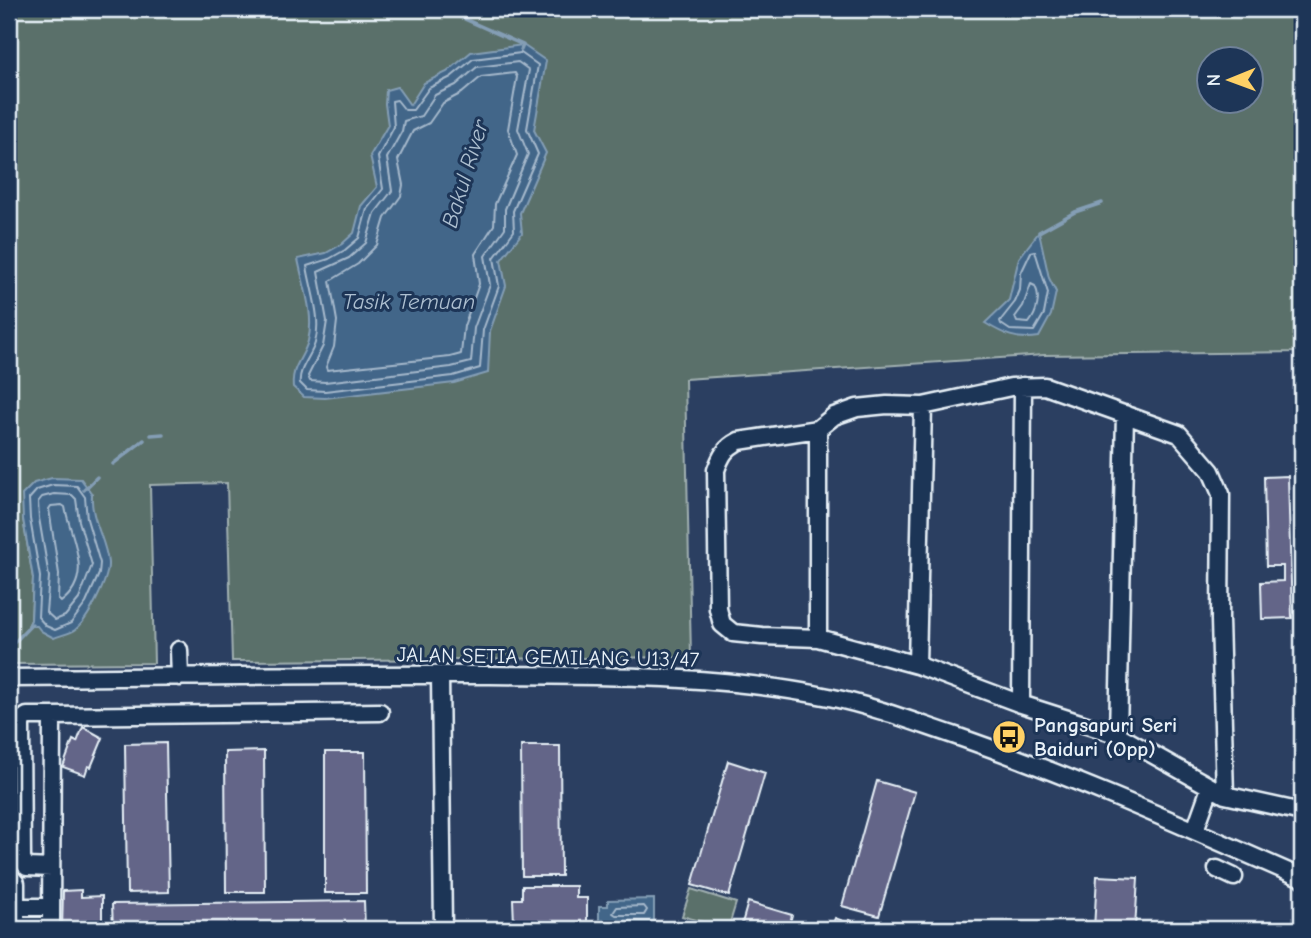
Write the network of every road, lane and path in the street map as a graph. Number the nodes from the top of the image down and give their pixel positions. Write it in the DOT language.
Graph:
graph roads {
  1 [pos="1023,387"];
  2 [pos="923,406"];
  3 [pos="1125,414"];
  4 [pos="818,429"];
  5 [pos="818,638"];
  6 [pos="179,650"];
  7 [pos="917,666"];
  8 [pos="440,675"];
  9 [pos="180,677"];
  10 [pos="9,678"];
  11 [pos="1021,704"];
  12 [pos="380,712"];
  13 [pos="52,716"];
  14 [pos="1118,735"];
  15 [pos="1218,791"];
  16 [pos="1302,812"];
  17 [pos="1195,830"];
  18 [pos="51,868"];
  19 [pos="1217,869"];
  20 [pos="9,875"];
  21 [pos="1234,877"];
  22 [pos="1302,878"];
  23 [pos="16,907"];
  24 [pos="51,907"];
  25 [pos="16,928"];
  26 [pos="51,928"];
  27 [pos="443,929"];
  1 -- 2 [label="street"];
  1 -- 3 [label="street"];
  1 -- 11 [label="street"];
  2 -- 4 [label="street"];
  2 -- 7 [label="street"];
  3 -- 14 [label="street"];
  3 -- 15 [label="street"];
  4 -- 5 [label="street"];
  4 -- 5 [label="street"];
  5 -- 7 [label="street"];
  6 -- 9 [label="street"];
  7 -- 11 [label="street"];
  8 -- 9 [label="street, JALAN SETIA GEMILANG U13/47"];
  8 -- 17 [label="street, JALAN SETIA GEMILANG U13/47"];
  8 -- 27 [label="street"];
  9 -- 10 [label="street, JALAN SETIA GEMILANG U13/47"];
  11 -- 14 [label="street"];
  12 -- 13 [label="street"];
  13 -- 18 [label="street"];
  13 -- 18 [label="street"];
  14 -- 15 [label="street"];
  15 -- 16 [label="street"];
  15 -- 17 [label="street"];
  17 -- 22 [label="street, JALAN SETIA GEMILANG U13/47"];
  18 -- 24 [label="street"];
  19 -- 21 [label="street"];
  20 -- 23 [label="street"];
  23 -- 24 [label="street"];
  23 -- 25 [label="street"];
  24 -- 26 [label="street"];
  25 -- 26 [label="street"];
}
